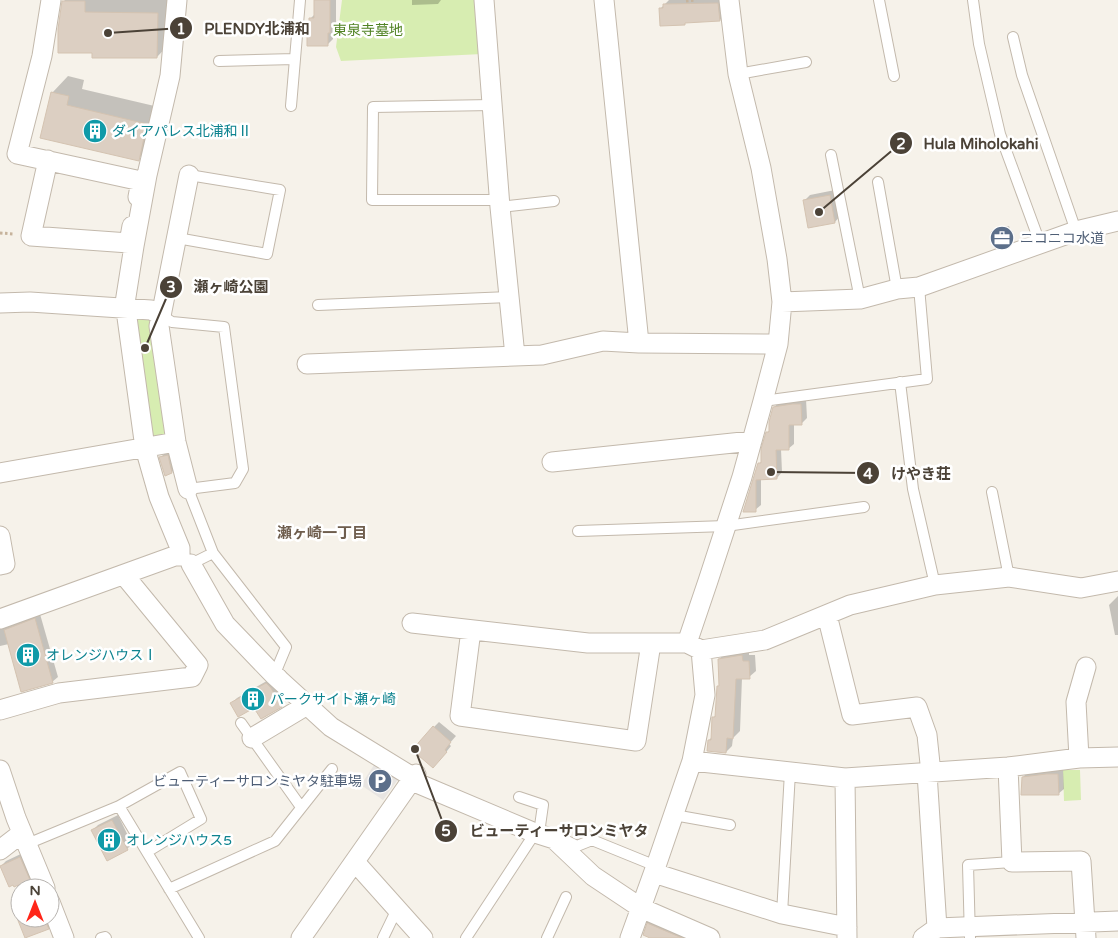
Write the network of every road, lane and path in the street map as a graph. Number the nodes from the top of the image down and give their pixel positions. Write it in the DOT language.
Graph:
graph roads {
  1 [pos="51,0"];
  2 [pos="177,0"];
  3 [pos="300,0"];
  4 [pos="484,0"];
  5 [pos="604,0"];
  6 [pos="696,0"];
  7 [pos="729,0"];
  8 [pos="878,0"];
  9 [pos="973,0"];
  10 [pos="686,1"];
  11 [pos="1013,37"];
  12 [pos="295,59"];
  13 [pos="219,61"];
  14 [pos="806,62"];
  15 [pos="738,74"];
  16 [pos="894,76"];
  17 [pos="492,105"];
  18 [pos="291,106"];
  19 [pos="831,155"];
  20 [pos="48,160"];
  21 [pos="189,175"];
  22 [pos="878,182"];
  23 [pos="554,201"];
  24 [pos="500,203"];
  25 [pos="1118,221"];
  26 [pos="1076,231"];
  27 [pos="177,238"];
  28 [pos="1040,243"];
  29 [pos="919,287"];
  30 [pos="897,289"];
  31 [pos="509,297"];
  32 [pos="860,299"];
  33 [pos="782,302"];
  34 [pos="0,303"];
  35 [pos="318,305"];
  36 [pos="126,308"];
  37 [pos="161,315"];
  38 [pos="639,343"];
  39 [pos="778,344"];
  40 [pos="515,356"];
  41 [pos="307,364"];
  42 [pos="900,382"];
  43 [pos="763,401"];
  44 [pos="752,441"];
  45 [pos="176,442"];
  46 [pos="145,448"];
  47 [pos="552,462"];
  48 [pos="0,473"];
  49 [pos="188,489"];
  50 [pos="992,492"];
  51 [pos="864,507"];
  52 [pos="726,526"];
  53 [pos="578,531"];
  54 [pos="0,536"];
  55 [pos="213,553"];
  56 [pos="186,560"];
  57 [pos="0,565"];
  58 [pos="124,575"];
  59 [pos="1009,577"];
  60 [pos="1118,581"];
  61 [pos="935,585"];
  62 [pos="827,615"];
  63 [pos="0,619"];
  64 [pos="412,623"];
  65 [pos="471,630"];
  66 [pos="651,643"];
  67 [pos="694,647"];
  68 [pos="1086,667"];
  69 [pos="307,705"];
  70 [pos="0,710"];
  71 [pos="246,730"];
  72 [pos="1118,757"];
  73 [pos="1079,758"];
  74 [pos="692,761"];
  75 [pos="1008,768"];
  76 [pos="332,769"];
  77 [pos="0,770"];
  78 [pos="790,772"];
  79 [pos="929,773"];
  80 [pos="414,778"];
  81 [pos="845,778"];
  82 [pos="519,797"];
  83 [pos="118,806"];
  84 [pos="301,807"];
  85 [pos="674,815"];
  86 [pos="730,825"];
  87 [pos="537,829"];
  88 [pos="25,839"];
  89 [pos="0,850"];
  90 [pos="147,852"];
  91 [pos="355,862"];
  92 [pos="1012,862"];
  93 [pos="655,870"];
  94 [pos="40,878"];
  95 [pos="169,889"];
  96 [pos="566,897"];
  97 [pos="641,908"];
  98 [pos="398,909"];
  99 [pos="782,914"];
  100 [pos="1118,921"];
  101 [pos="1086,930"];
  102 [pos="847,932"];
  103 [pos="971,932"];
  104 [pos="930,933"];
  105 [pos="101,938"];
  106 [pos="106,938"];
  107 [pos="198,938"];
  108 [pos="301,938"];
  109 [pos="383,938"];
  110 [pos="423,938"];
  111 [pos="466,938"];
  112 [pos="547,938"];
  113 [pos="630,938"];
  114 [pos="710,938"];
  1 -- 20 [label="street"];
  2 -- 36 [label="street"];
  3 -- 12 [label="lane"];
  4 -- 17 [label="street"];
  5 -- 38 [label="street"];
  6 -- 10 [label="path"];
  7 -- 15 [label="street"];
  8 -- 16 [label="lane"];
  9 -- 28 [label="lane"];
  11 -- 26 [label="lane"];
  12 -- 13 [label="lane"];
  12 -- 18 [label="lane"];
  14 -- 15 [label="lane"];
  15 -- 33 [label="street"];
  17 -- 24 [label="street"];
  17 -- 24 [label="lane"];
  19 -- 32 [label="lane"];
  20 -- 20 [label="street"];
  21 -- 27 [label="street"];
  21 -- 27 [label="lane"];
  22 -- 30 [label="lane"];
  23 -- 24 [label="lane"];
  24 -- 31 [label="street"];
  25 -- 26 [label="street"];
  26 -- 28 [label="street"];
  27 -- 37 [label="street"];
  28 -- 29 [label="street"];
  29 -- 30 [label="street"];
  29 -- 42 [label="lane"];
  30 -- 32 [label="street"];
  31 -- 35 [label="lane"];
  31 -- 40 [label="street"];
  32 -- 33 [label="street"];
  33 -- 39 [label="street"];
  34 -- 36 [label="street"];
  36 -- 37 [label="street"];
  36 -- 46 [label="street"];
  37 -- 45 [label="street"];
  37 -- 49 [label="lane"];
  38 -- 39 [label="street"];
  38 -- 40 [label="street"];
  39 -- 43 [label="street"];
  40 -- 41 [label="street"];
  42 -- 43 [label="lane"];
  42 -- 61 [label="lane"];
  43 -- 44 [label="street"];
  44 -- 47 [label="street"];
  44 -- 52 [label="street"];
  45 -- 46 [label="street"];
  45 -- 49 [label="street"];
  46 -- 48 [label="street"];
  46 -- 56 [label="street"];
  49 -- 55 [label="lane"];
  50 -- 59 [label="lane"];
  51 -- 52 [label="lane"];
  52 -- 53 [label="lane"];
  52 -- 67 [label="street"];
  54 -- 57 [label="street"];
  55 -- 56 [label="lane"];
  55 -- 80 [label="lane"];
  56 -- 58 [label="street"];
  56 -- 69 [label="street"];
  58 -- 63 [label="street"];
  58 -- 70 [label="street"];
  59 -- 60 [label="street"];
  59 -- 61 [label="street"];
  61 -- 62 [label="street"];
  62 -- 67 [label="street"];
  62 -- 79 [label="street"];
  64 -- 65 [label="street"];
  65 -- 66 [label="street"];
  65 -- 66 [label="street"];
  66 -- 67 [label="street"];
  67 -- 74 [label="street"];
  68 -- 73 [label="street"];
  69 -- 71 [label="street"];
  69 -- 80 [label="street"];
  71 -- 84 [label="lane"];
  72 -- 73 [label="street"];
  73 -- 75 [label="street"];
  74 -- 78 [label="street"];
  74 -- 85 [label="street"];
  75 -- 79 [label="street"];
  75 -- 92 [label="street"];
  76 -- 84 [label="lane"];
  77 -- 88 [label="street"];
  78 -- 81 [label="street"];
  78 -- 99 [label="lane"];
  79 -- 81 [label="street"];
  79 -- 104 [label="street"];
  80 -- 87 [label="street"];
  80 -- 91 [label="street"];
  81 -- 102 [label="street"];
  82 -- 87 [label="lane"];
  83 -- 88 [label="lane"];
  83 -- 90 [label="lane"];
  83 -- 90 [label="lane"];
  84 -- 95 [label="lane"];
  85 -- 86 [label="lane"];
  85 -- 93 [label="street"];
  87 -- 93 [label="lane"];
  87 -- 97 [label="street"];
  87 -- 111 [label="lane"];
  88 -- 89 [label="street"];
  88 -- 94 [label="street"];
  90 -- 95 [label="lane"];
  91 -- 98 [label="street"];
  91 -- 108 [label="street"];
  92 -- 101 [label="street"];
  92 -- 103 [label="lane"];
  93 -- 97 [label="street"];
  93 -- 99 [label="street"];
  95 -- 107 [label="lane"];
  96 -- 112 [label="lane"];
  97 -- 113 [label="street"];
  97 -- 114 [label="street"];
  98 -- 109 [label="lane"];
  98 -- 110 [label="street"];
  99 -- 102 [label="street"];
  100 -- 101 [label="street"];
  101 -- 103 [label="street"];
  103 -- 104 [label="street"];
  105 -- 106 [label="lane"];
}
